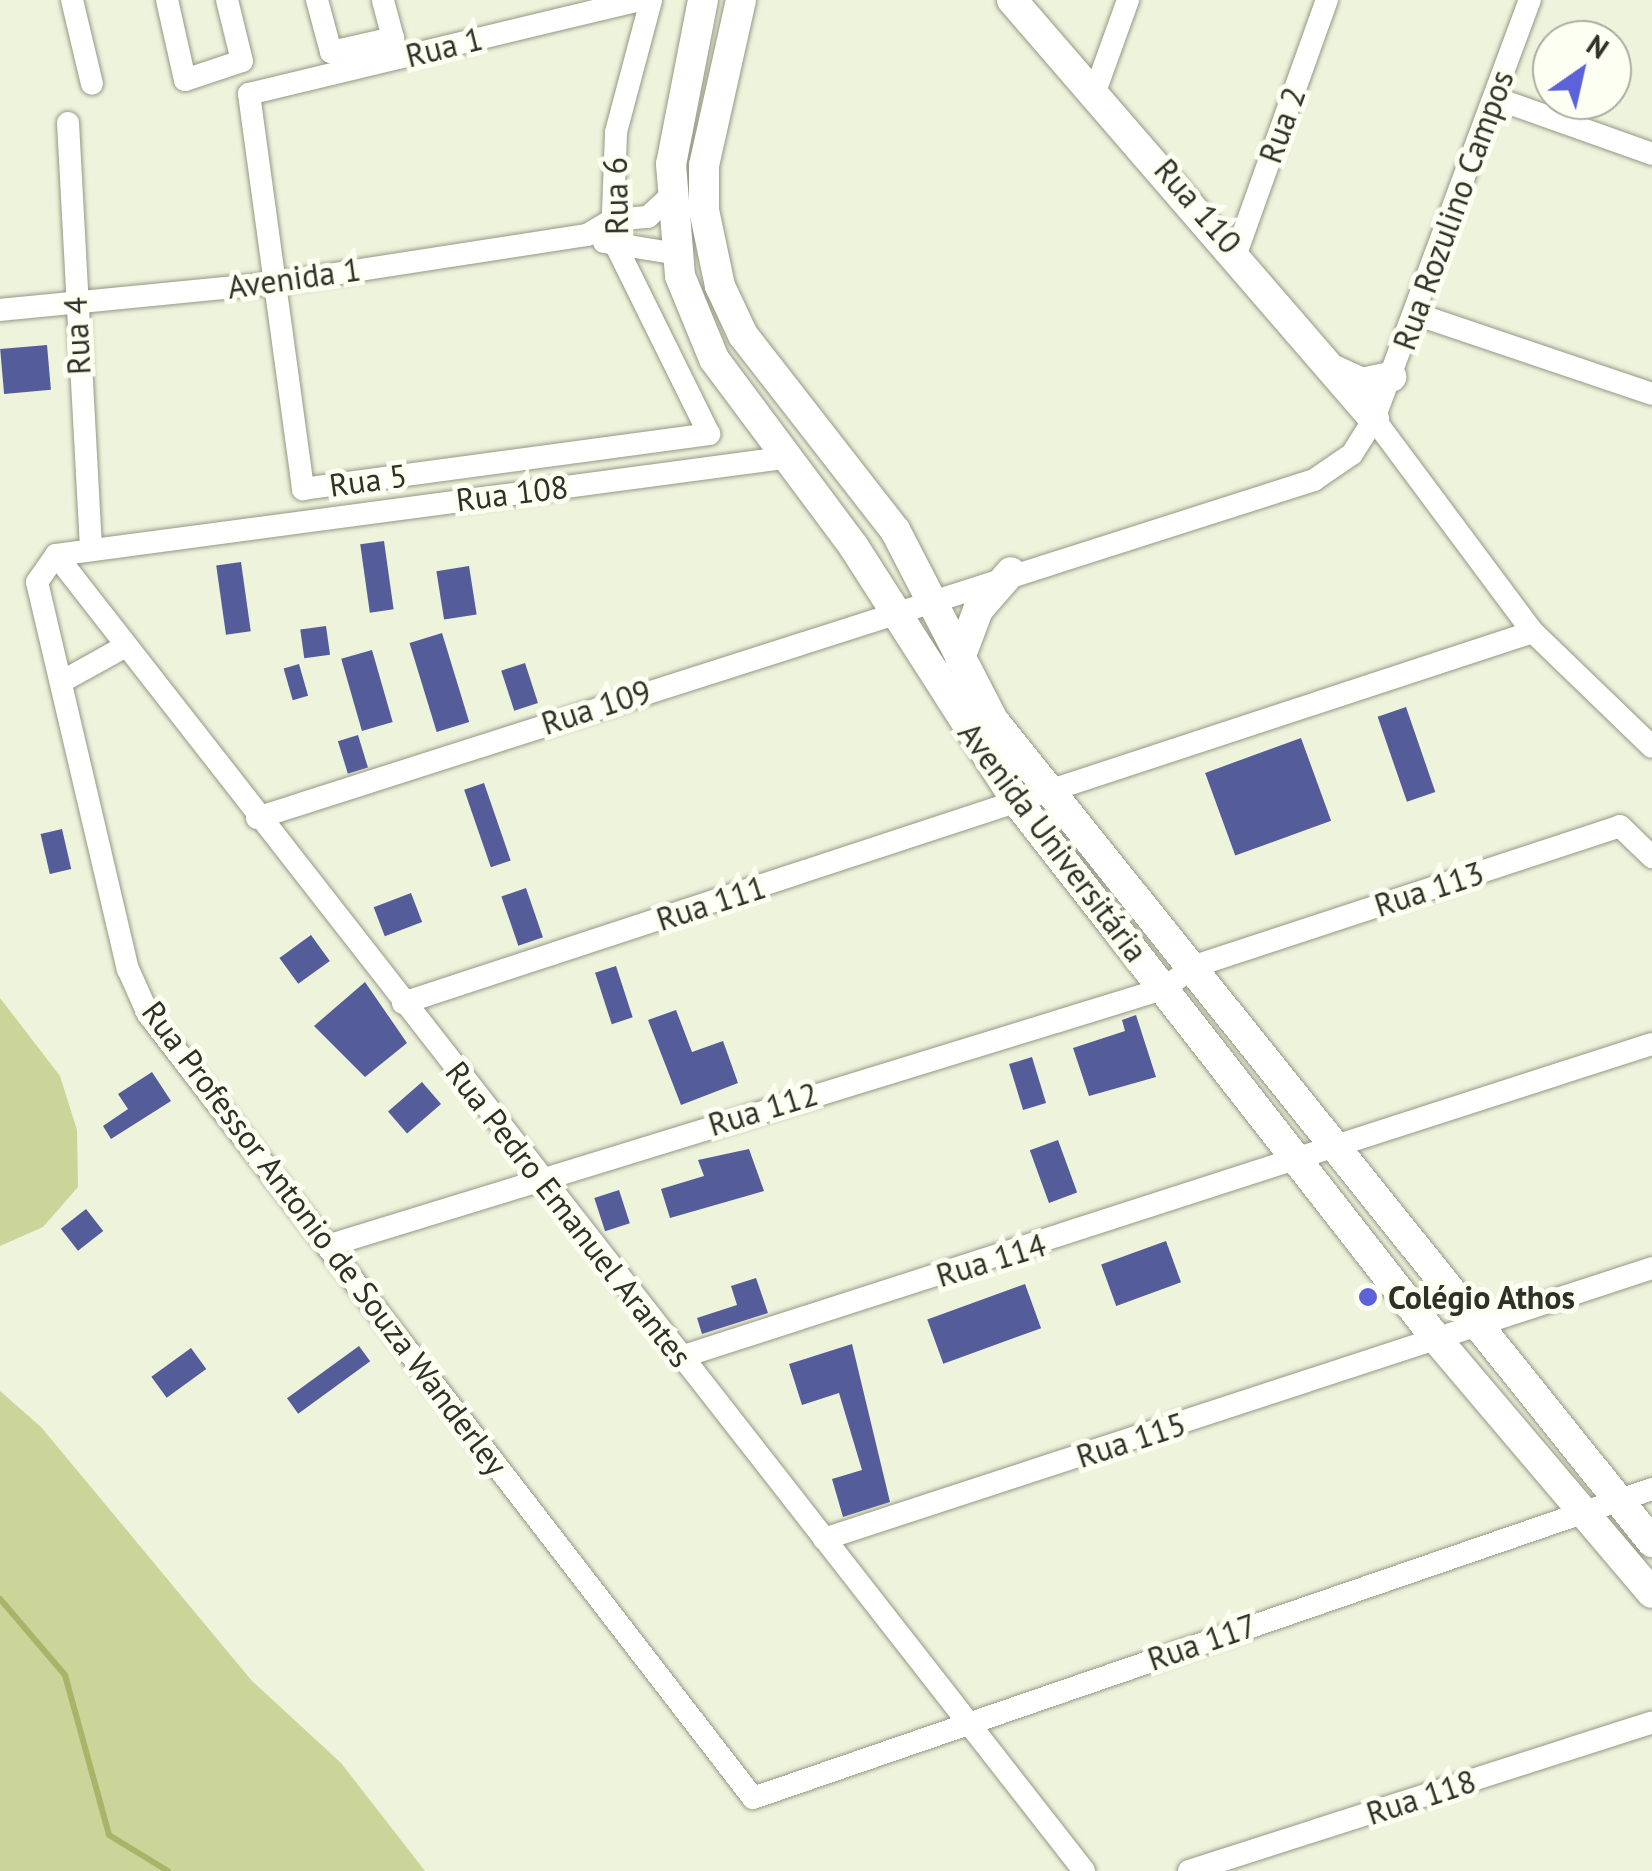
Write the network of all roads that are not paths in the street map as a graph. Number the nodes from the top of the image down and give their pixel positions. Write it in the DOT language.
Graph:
graph roads {
  1 [pos="72,0"];
  2 [pos="167,0"];
  3 [pos="227,0"];
  4 [pos="317,0"];
  5 [pos="383,0"];
  6 [pos="640,0"];
  7 [pos="651,0"];
  8 [pos="703,0"];
  9 [pos="740,0"];
  10 [pos="1012,0"];
  11 [pos="1128,0"];
  12 [pos="1327,0"];
  13 [pos="1530,0"];
  14 [pos="92,84"];
  15 [pos="1096,89"];
  16 [pos="249,94"];
  17 [pos="1494,98"];
  18 [pos="68,123"];
  19 [pos="1652,154"];
  20 [pos="672,195"];
  21 [pos="612,220"];
  22 [pos="587,236"];
  23 [pos="615,246"];
  24 [pos="1237,251"];
  25 [pos="678,254"];
  26 [pos="276,283"];
  27 [pos="75,304"];
  28 [pos="0,310"];
  29 [pos="1416,314"];
  30 [pos="1334,370"];
  31 [pos="1391,377"];
  32 [pos="1652,394"];
  33 [pos="1374,420"];
  34 [pos="708,434"];
  35 [pos="790,457"];
  36 [pos="879,510"];
  37 [pos="849,540"];
  38 [pos="91,548"];
  39 [pos="56,555"];
  40 [pos="1011,572"];
  41 [pos="934,595"];
  42 [pos="888,610"];
  43 [pos="1533,632"];
  44 [pos="126,646"];
  45 [pos="960,658"];
  46 [pos="60,682"];
  47 [pos="1652,747"];
  48 [pos="1056,795"];
  49 [pos="1018,803"];
  50 [pos="257,818"];
  51 [pos="1652,857"];
  52 [pos="1195,966"];
  53 [pos="1163,989"];
  54 [pos="403,1003"];
  55 [pos="1652,1044"];
  56 [pos="1336,1144"];
  57 [pos="1301,1163"];
  58 [pos="540,1177"];
  59 [pos="327,1246"];
  60 [pos="1652,1268"];
  61 [pos="1476,1319"];
  62 [pos="1439,1342"];
  63 [pos="681,1358"];
  64 [pos="1652,1489"];
  65 [pos="1619,1499"];
  66 [pos="1585,1510"];
  67 [pos="824,1539"];
  68 [pos="1652,1542"];
  69 [pos="1652,1593"];
  70 [pos="1652,1722"];
  71 [pos="968,1723"];
  72 [pos="754,1798"];
  73 [pos="1084,1871"];
  74 [pos="1189,1871"];
  1 -- 14 [label="street"];
  2 -- 3 [label="street"];
  4 -- 5 [label="street"];
  6 -- 16 [label="street, Rua 1"];
  7 -- 21 [label="street, Rua 6"];
  8 -- 20 [label="street, Avenida Universitária"];
  9 -- 36 [label="street, Avenida Universitária"];
  10 -- 15 [label="street, Rua 110"];
  11 -- 15 [label="street"];
  12 -- 24 [label="street, Rua 2"];
  13 -- 17 [label="street, Rua Rozulino Campos"];
  15 -- 24 [label="street, Rua 110"];
  16 -- 26 [label="street, Rua 5"];
  17 -- 19 [label="street"];
  17 -- 29 [label="street, Rua Rozulino Campos"];
  18 -- 27 [label="street, Rua 4"];
  20 -- 21 [label="street, Avenida 1"];
  20 -- 25 [label="street, Avenida Universitária"];
  21 -- 22 [label="street, Avenida 1"];
  21 -- 23 [label="street, Rua 6"];
  22 -- 23 [label="street, Avenida 1"];
  22 -- 26 [label="street, Avenida 1"];
  23 -- 25 [label="street, Avenida 1"];
  23 -- 34 [label="street, Rua 6"];
  24 -- 30 [label="street, Rua 110"];
  25 -- 35 [label="street, Avenida Universitária"];
  26 -- 27 [label="street, Avenida 1"];
  26 -- 34 [label="street, Rua 5"];
  27 -- 28 [label="street, Avenida 1"];
  27 -- 38 [label="street, Rua 4"];
  29 -- 31 [label="street, Rua Rozulino Campos"];
  29 -- 32 [label="street"];
  30 -- 31 [label="street"];
  30 -- 33 [label="street, Rua 110"];
  31 -- 33 [label="street, Rua Rozulino Campos"];
  33 -- 40 [label="street"];
  33 -- 43 [label="street, Rua 110"];
  35 -- 37 [label="street, Avenida Universitária"];
  35 -- 38 [label="street, Rua 108"];
  36 -- 37 [label="street"];
  36 -- 41 [label="street, Avenida Universitária"];
  37 -- 42 [label="street, Avenida Universitária"];
  38 -- 39 [label="street, Rua 108"];
  39 -- 44 [label="street, Rua Pedro Emanuel Arantes"];
  39 -- 46 [label="street, Rua Professor Antonio de Souza Wanderley"];
  40 -- 41 [label="street"];
  40 -- 45 [label="street"];
  41 -- 42 [label="street, Rua 109"];
  41 -- 45 [label="street, Avenida Universitária"];
  42 -- 49 [label="street, Avenida Universitária"];
  42 -- 50 [label="street, Rua 109"];
  43 -- 47 [label="street, Rua 110"];
  43 -- 48 [label="street"];
  44 -- 46 [label="street"];
  44 -- 50 [label="street, Rua Pedro Emanuel Arantes"];
  45 -- 48 [label="street, Avenida Universitária"];
  46 -- 59 [label="street, Rua Professor Antonio de Souza Wanderley"];
  48 -- 49 [label="street"];
  48 -- 52 [label="street, Avenida Universitária"];
  49 -- 53 [label="street, Avenida Universitária"];
  49 -- 54 [label="street, Rua 111"];
  50 -- 54 [label="street, Rua Pedro Emanuel Arantes"];
  51 -- 52 [label="street, Rua 113"];
  52 -- 53 [label="street, Rua 112"];
  52 -- 56 [label="street, Avenida Universitária"];
  53 -- 57 [label="street, Avenida Universitária"];
  53 -- 58 [label="street, Rua 112"];
  54 -- 58 [label="street, Rua Pedro Emanuel Arantes"];
  55 -- 56 [label="street"];
  56 -- 57 [label="street"];
  56 -- 61 [label="street, Avenida Universitária"];
  57 -- 62 [label="street, Avenida Universitária"];
  57 -- 63 [label="street, Rua 114"];
  58 -- 59 [label="street, Rua 112"];
  58 -- 63 [label="street, Rua Pedro Emanuel Arantes"];
  59 -- 72 [label="street, Rua Professor Antonio de Souza Wanderley"];
  60 -- 61 [label="street, Rua 115"];
  61 -- 62 [label="street, Rua 115"];
  61 -- 65 [label="street, Avenida Universitária"];
  62 -- 66 [label="street, Avenida Universitária"];
  62 -- 67 [label="street, Rua 115"];
  63 -- 67 [label="street, Rua Pedro Emanuel Arantes"];
  64 -- 65 [label="street, Rua 117"];
  65 -- 66 [label="street, Rua 117"];
  65 -- 68 [label="street, Avenida Universitária"];
  66 -- 69 [label="street, Avenida Universitária"];
  66 -- 71 [label="street, Rua 117"];
  67 -- 71 [label="street, Rua Pedro Emanuel Arantes"];
  70 -- 74 [label="street, Rua 118"];
  71 -- 72 [label="street, Rua 117"];
  71 -- 73 [label="street, Rua Pedro Emanuel Arantes"];
}
